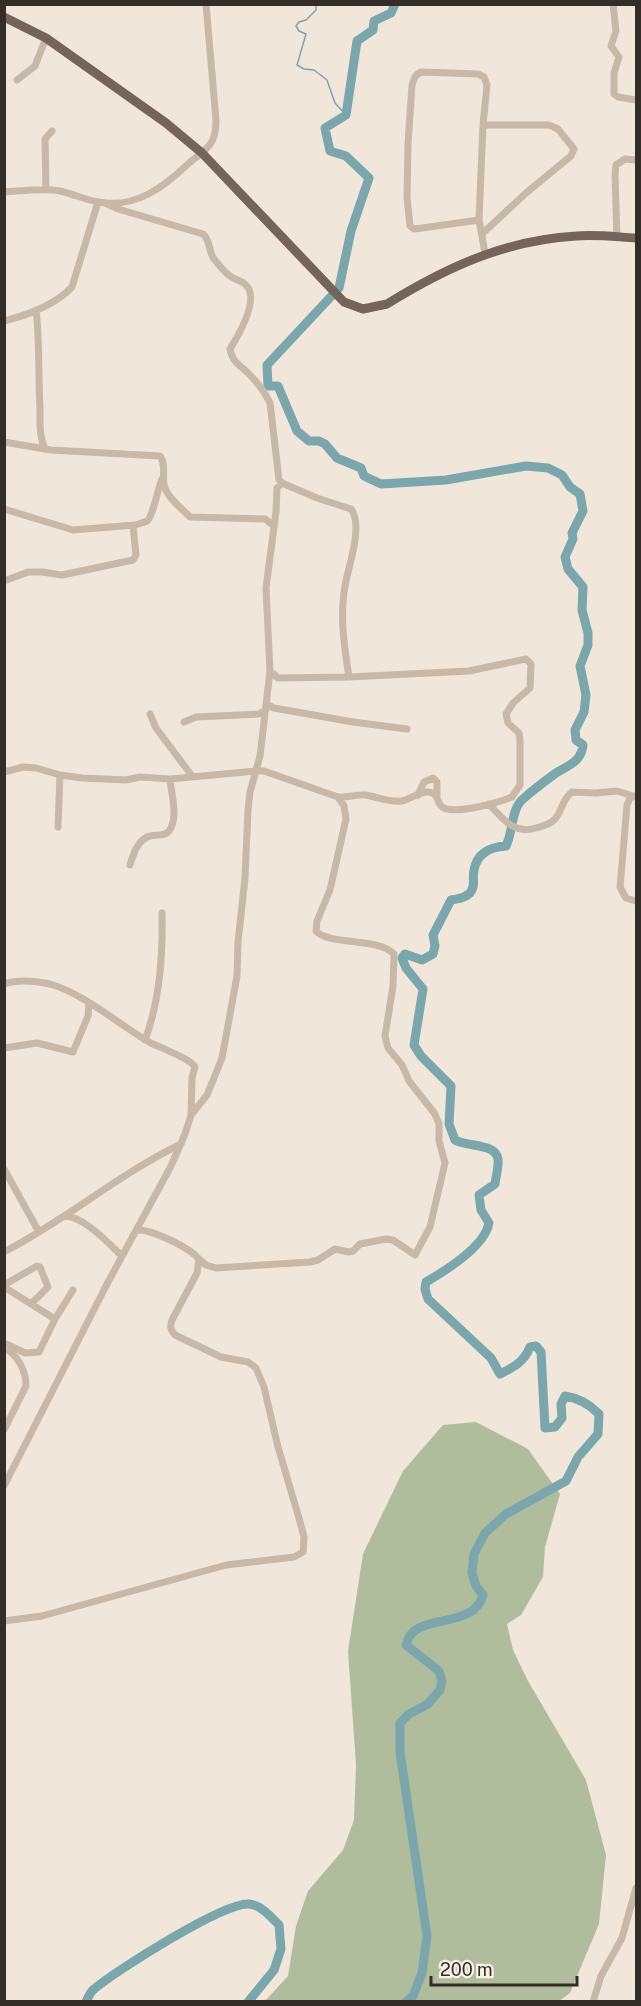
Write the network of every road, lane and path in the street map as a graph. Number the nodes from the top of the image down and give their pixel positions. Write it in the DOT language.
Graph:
graph roads {
  1 [pos="206,4"];
  2 [pos="613,4"];
  3 [pos="4,17"];
  4 [pos="46,38"];
  5 [pos="17,80"];
  6 [pos="636,100"];
  7 [pos="483,125"];
  8 [pos="51,131"];
  9 [pos="202,153"];
  10 [pos="636,160"];
  11 [pos="46,190"];
  12 [pos="4,192"];
  13 [pos="101,203"];
  14 [pos="479,220"];
  15 [pos="483,233"];
  16 [pos="617,237"];
  17 [pos="636,238"];
  18 [pos="485,254"];
  19 [pos="36,310"];
  20 [pos="4,321"];
  21 [pos="4,442"];
  22 [pos="45,449"];
  23 [pos="163,478"];
  24 [pos="282,483"];
  25 [pos="4,509"];
  26 [pos="135,525"];
  27 [pos="274,526"];
  28 [pos="4,581"];
  29 [pos="270,670"];
  30 [pos="349,677"];
  31 [pos="266,707"];
  32 [pos="150,714"];
  33 [pos="183,722"];
  34 [pos="407,729"];
  35 [pos="256,771"];
  36 [pos="4,772"];
  37 [pos="60,775"];
  38 [pos="192,776"];
  39 [pos="170,779"];
  40 [pos="418,795"];
  41 [pos="437,796"];
  42 [pos="338,797"];
  43 [pos="635,797"];
  44 [pos="489,804"];
  45 [pos="58,827"];
  46 [pos="130,865"];
  47 [pos="636,901"];
  48 [pos="162,914"];
  49 [pos="4,984"];
  50 [pos="89,1004"];
  51 [pos="145,1040"];
  52 [pos="4,1048"];
  53 [pos="191,1115"];
  54 [pos="181,1144"];
  55 [pos="4,1169"];
  56 [pos="63,1216"];
  57 [pos="141,1230"];
  58 [pos="39,1233"];
  59 [pos="4,1252"];
  60 [pos="122,1256"];
  61 [pos="199,1259"];
  62 [pos="4,1286"];
  63 [pos="73,1290"];
  64 [pos="31,1304"];
  65 [pos="55,1319"];
  66 [pos="8,1347"];
  67 [pos="4,1360"];
  68 [pos="4,1430"];
  69 [pos="4,1486"];
  70 [pos="4,1621"];
  71 [pos="636,1888"];
  72 [pos="593,2001"];
  1 -- 9 [label="street"];
  2 -- 6 [label="street"];
  3 -- 4 [label="main road"];
  4 -- 5 [label="street"];
  4 -- 9 [label="main road"];
  7 -- 14 [label="street"];
  7 -- 14 [label="street"];
  7 -- 15 [label="street"];
  8 -- 11 [label="street"];
  9 -- 13 [label="street"];
  9 -- 18 [label="main road"];
  10 -- 16 [label="street"];
  11 -- 12 [label="street"];
  11 -- 13 [label="street"];
  13 -- 19 [label="street"];
  13 -- 24 [label="street"];
  14 -- 15 [label="street"];
  15 -- 18 [label="street"];
  16 -- 17 [label="main road"];
  16 -- 18 [label="main road"];
  19 -- 20 [label="street"];
  19 -- 22 [label="street"];
  21 -- 22 [label="street"];
  22 -- 23 [label="street"];
  23 -- 26 [label="street"];
  23 -- 27 [label="street"];
  24 -- 27 [label="street"];
  24 -- 30 [label="street"];
  25 -- 26 [label="street"];
  26 -- 28 [label="street"];
  27 -- 29 [label="street"];
  29 -- 30 [label="street"];
  29 -- 31 [label="street"];
  30 -- 44 [label="street"];
  31 -- 33 [label="street"];
  31 -- 34 [label="street"];
  31 -- 35 [label="street"];
  32 -- 38 [label="street"];
  35 -- 38 [label="street"];
  35 -- 42 [label="street"];
  35 -- 53 [label="street"];
  36 -- 37 [label="street"];
  37 -- 39 [label="street"];
  37 -- 45 [label="street"];
  38 -- 39 [label="street"];
  39 -- 46 [label="street"];
  40 -- 41 [label="street"];
  40 -- 41 [label="street"];
  40 -- 42 [label="street"];
  41 -- 44 [label="street"];
  42 -- 61 [label="street"];
  43 -- 44 [label="street"];
  43 -- 47 [label="street"];
  48 -- 51 [label="street"];
  49 -- 50 [label="street"];
  50 -- 51 [label="street"];
  50 -- 52 [label="street"];
  51 -- 53 [label="street"];
  53 -- 54 [label="street"];
  54 -- 56 [label="street"];
  54 -- 57 [label="street"];
  55 -- 58 [label="street"];
  56 -- 58 [label="street"];
  56 -- 60 [label="street"];
  57 -- 60 [label="street"];
  57 -- 61 [label="street"];
  58 -- 59 [label="street"];
  60 -- 69 [label="street"];
  61 -- 70 [label="street"];
  62 -- 64 [label="street"];
  62 -- 64 [label="street"];
  63 -- 65 [label="street"];
  64 -- 65 [label="street"];
  65 -- 66 [label="street"];
  66 -- 67 [label="street"];
  66 -- 68 [label="street"];
  71 -- 72 [label="street"];
}
